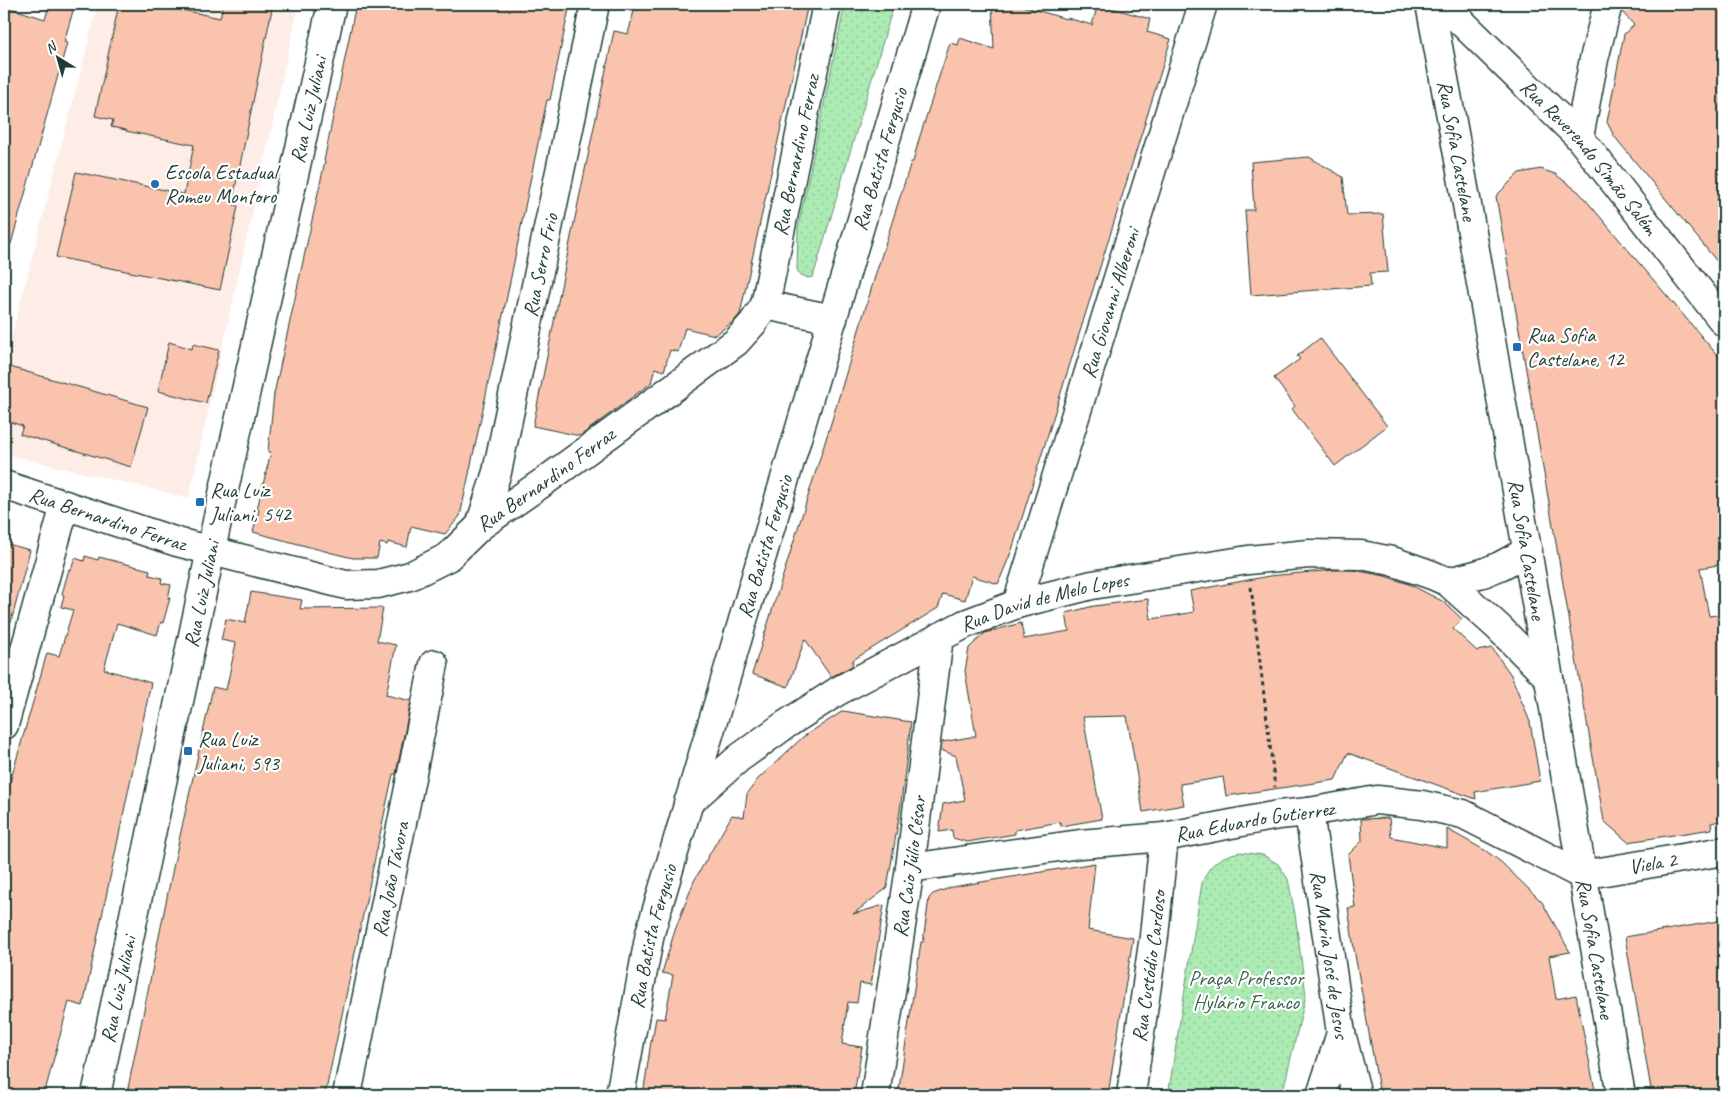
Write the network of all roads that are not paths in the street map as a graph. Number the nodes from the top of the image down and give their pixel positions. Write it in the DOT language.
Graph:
graph roads {
  1 [pos="332,4"];
  2 [pos="595,4"];
  3 [pos="827,4"];
  4 [pos="926,4"];
  5 [pos="1203,4"];
  6 [pos="1430,4"];
  7 [pos="1444,4"];
  8 [pos="1608,4"];
  9 [pos="1579,138"];
  10 [pos="765,305"];
  11 [pos="833,320"];
  12 [pos="1724,322"];
  13 [pos="4,485"];
  14 [pos="65,505"];
  15 [pos="480,526"];
  16 [pos="1528,551"];
  17 [pos="212,552"];
  18 [pos="1448,582"];
  19 [pos="1017,604"];
  20 [pos="939,637"];
  21 [pos="434,664"];
  22 [pos="1549,678"];
  23 [pos="4,725"];
  24 [pos="688,803"];
  25 [pos="1309,812"];
  26 [pos="1164,837"];
  27 [pos="1724,851"];
  28 [pos="910,868"];
  29 [pos="1582,875"];
  30 [pos="1341,1033"];
  31 [pos="96,1095"];
  32 [pos="347,1095"];
  33 [pos="620,1095"];
  34 [pos="875,1095"];
  35 [pos="1130,1095"];
  36 [pos="1322,1095"];
  37 [pos="1357,1095"];
  38 [pos="1621,1095"];
  1 -- 17 [label="street, Rua Luiz Juliani"];
  2 -- 15 [label="street, Rua Serro Frio"];
  3 -- 10 [label="street, Rua Bernardino Ferraz"];
  4 -- 11 [label="street, Rua Batista Fergusio"];
  5 -- 19 [label="street, Rua Giovanni Alberoni"];
  6 -- 16 [label="street, Rua Sofia Castelane"];
  7 -- 9 [label="street, Rua Reverendo Simão Salém"];
  8 -- 9 [label="street"];
  9 -- 12 [label="street, Rua Reverendo Simão Salém"];
  10 -- 11 [label="street"];
  10 -- 15 [label="street, Rua Bernardino Ferraz"];
  11 -- 24 [label="street, Rua Batista Fergusio"];
  13 -- 14 [label="street, Rua Bernardino Ferraz"];
  14 -- 17 [label="street, Rua Bernardino Ferraz"];
  14 -- 23 [label="street"];
  15 -- 17 [label="street, Rua Bernardino Ferraz"];
  16 -- 18 [label="street"];
  16 -- 22 [label="street, Rua Sofia Castelane"];
  17 -- 31 [label="street, Rua Luiz Juliani"];
  18 -- 19 [label="street, Rua David de Melo Lopes"];
  18 -- 22 [label="street, Rua David de Melo Lopes"];
  19 -- 20 [label="street, Rua David de Melo Lopes"];
  20 -- 24 [label="street, Rua David de Melo Lopes"];
  20 -- 28 [label="street, Rua Caio Júlio César"];
  21 -- 32 [label="street, Rua João Távora"];
  22 -- 29 [label="street, Rua Sofia Castelane"];
  24 -- 33 [label="street, Rua Batista Fergusio"];
  25 -- 26 [label="street, Rua Eduardo Gutierrez"];
  25 -- 29 [label="street, Rua Eduardo Gutierrez"];
  25 -- 30 [label="street, Rua Maria José de Jesus"];
  26 -- 28 [label="street, Rua Eduardo Gutierrez"];
  26 -- 35 [label="street, Rua Custódio Cardoso"];
  27 -- 29 [label="street, Viela 2"];
  28 -- 34 [label="street, Rua Caio Júlio César"];
  29 -- 38 [label="street, Rua Sofia Castelane"];
  30 -- 36 [label="street"];
  30 -- 37 [label="street, Rua Maria José de Jesus"];
}
